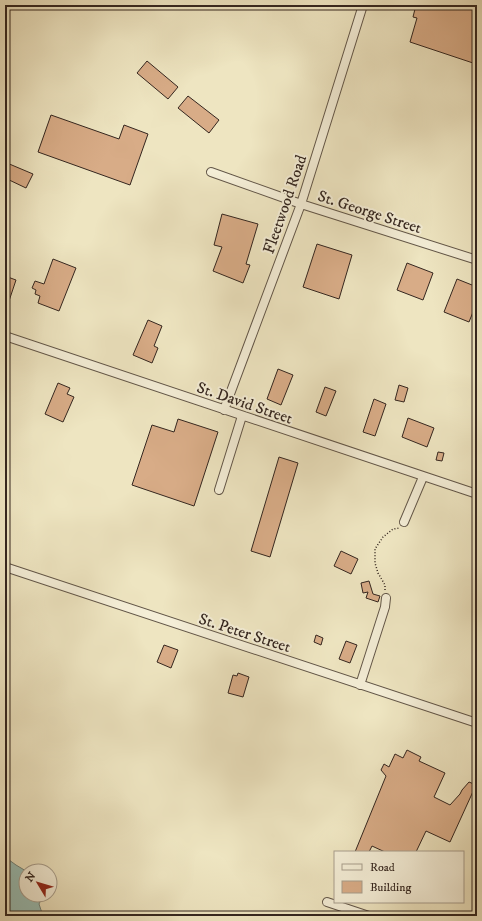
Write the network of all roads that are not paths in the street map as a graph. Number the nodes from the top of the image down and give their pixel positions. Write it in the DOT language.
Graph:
graph roads {
  1 [pos="363,5"];
  2 [pos="211,172"];
  3 [pos="300,204"];
  4 [pos="477,260"];
  5 [pos="5,336"];
  6 [pos="224,410"];
  7 [pos="242,416"];
  8 [pos="423,477"];
  9 [pos="219,490"];
  10 [pos="477,494"];
  11 [pos="404,522"];
  12 [pos="5,566"];
  13 [pos="386,598"];
  14 [pos="360,685"];
  15 [pos="477,723"];
  16 [pos="327,902"];
  17 [pos="369,916"];
  1 -- 3 [label="street, Fleetwood Road"];
  2 -- 3 [label="street, St. George Street"];
  3 -- 4 [label="street, St. George Street"];
  3 -- 6 [label="street, Fleetwood Road"];
  5 -- 6 [label="street, St. David Street"];
  6 -- 7 [label="street, St. David Street"];
  7 -- 8 [label="street, St. David Street"];
  7 -- 9 [label="street"];
  8 -- 10 [label="street, St. David Street"];
  8 -- 11 [label="street"];
  12 -- 14 [label="street, St. Peter Street"];
  13 -- 14 [label="street"];
  14 -- 15 [label="street, St. Peter Street"];
  16 -- 17 [label="street"];
}
